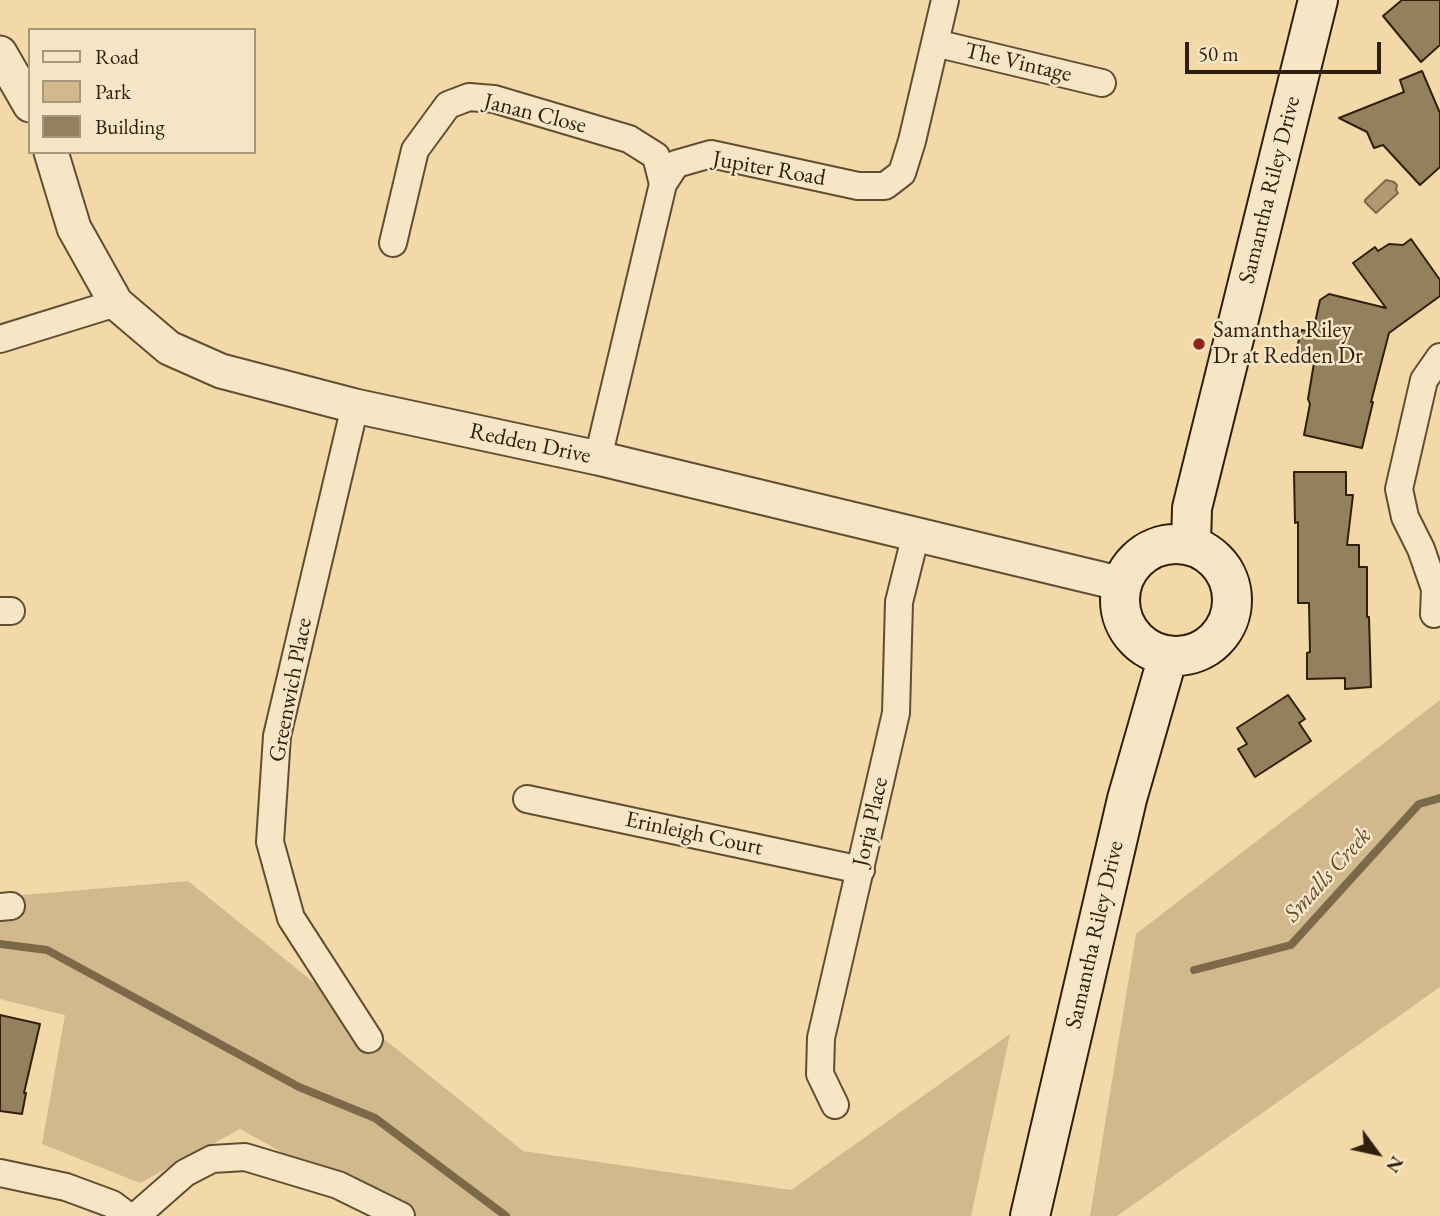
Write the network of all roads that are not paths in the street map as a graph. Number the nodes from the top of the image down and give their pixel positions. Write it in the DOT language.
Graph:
graph roads {
  1 [pos="945,0"];
  2 [pos="1318,0"];
  3 [pos="935,43"];
  4 [pos="0,53"];
  5 [pos="1102,83"];
  6 [pos="28,102"];
  7 [pos="52,154"];
  8 [pos="663,184"];
  9 [pos="393,243"];
  10 [pos="116,303"];
  11 [pos="0,339"];
  12 [pos="1440,356"];
  13 [pos="355,405"];
  14 [pos="598,458"];
  15 [pos="916,534"];
  16 [pos="1191,545"];
  17 [pos="1122,584"];
  18 [pos="1434,614"];
  19 [pos="1168,656"];
  20 [pos="527,799"];
  21 [pos="861,870"];
  22 [pos="369,1039"];
  23 [pos="835,1105"];
  24 [pos="0,1173"];
  25 [pos="128,1216"];
  26 [pos="136,1216"];
  27 [pos="401,1216"];
  28 [pos="1030,1216"];
  1 -- 3 [label="street, Jupiter Road"];
  2 -- 16 [label="main road, Samantha Riley Drive"];
  3 -- 5 [label="street, The Vintage"];
  3 -- 8 [label="street, Jupiter Road"];
  4 -- 6 [label="street"];
  7 -- 10 [label="street, Redden Drive"];
  8 -- 9 [label="street, Janan Close"];
  8 -- 14 [label="street"];
  10 -- 11 [label="street"];
  10 -- 13 [label="street, Redden Drive"];
  12 -- 18 [label="street"];
  13 -- 14 [label="street, Redden Drive"];
  13 -- 22 [label="street, Greenwich Place"];
  14 -- 15 [label="street, Redden Drive"];
  15 -- 17 [label="street, Redden Drive"];
  15 -- 21 [label="street, Jorja Place"];
  16 -- 17 [label="main road"];
  16 -- 19 [label="main road"];
  17 -- 19 [label="main road"];
  19 -- 28 [label="main road, Samantha Riley Drive"];
  20 -- 21 [label="street, Erinleigh Court"];
  21 -- 23 [label="street, Jorja Place"];
  24 -- 25 [label="street"];
  26 -- 27 [label="street"];
}
